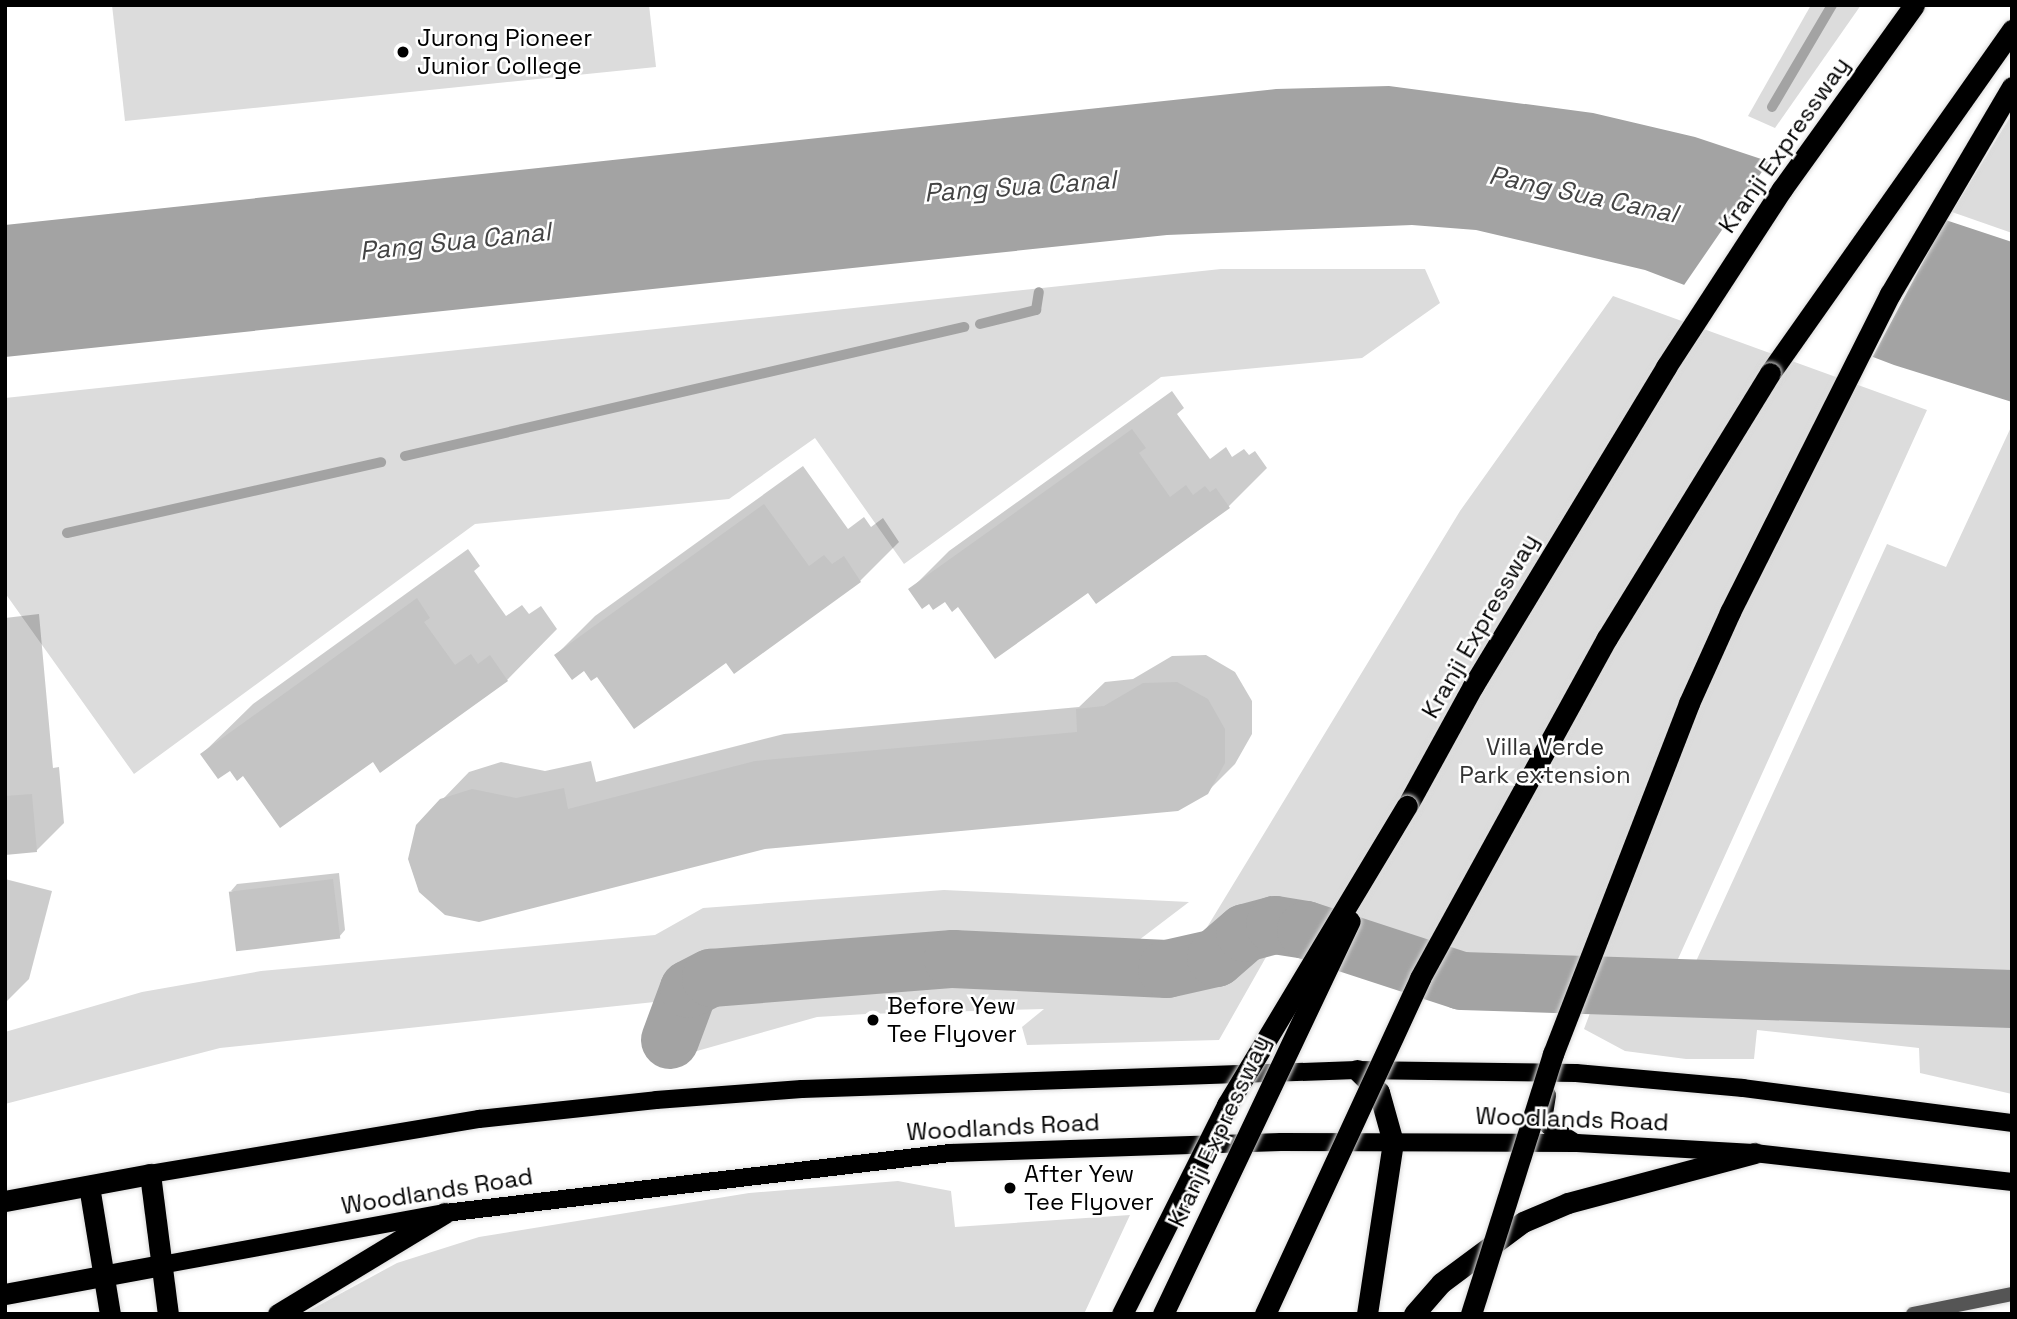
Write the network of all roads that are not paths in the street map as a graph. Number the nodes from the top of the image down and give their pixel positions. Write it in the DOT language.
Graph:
graph roads {
  1 [pos="1914,5"];
  2 [pos="2012,30"];
  3 [pos="2012,87"];
  4 [pos="1407,806"];
  5 [pos="1357,1070"];
  6 [pos="1576,1073"];
  7 [pos="2012,1123"];
  8 [pos="1393,1142"];
  9 [pos="1577,1143"];
  10 [pos="1754,1153"];
  11 [pos="150,1174"];
  12 [pos="2012,1182"];
  13 [pos="89,1186"];
  14 [pos="5,1201"];
  15 [pos="445,1213"];
  16 [pos="161,1265"];
  17 [pos="105,1278"];
  18 [pos="5,1294"];
  19 [pos="2012,1294"];
  20 [pos="110,1314"];
  21 [pos="168,1314"];
  22 [pos="278,1314"];
  23 [pos="1122,1314"];
  24 [pos="1163,1314"];
  25 [pos="1265,1314"];
  26 [pos="1367,1314"];
  27 [pos="1414,1314"];
  28 [pos="1471,1314"];
  29 [pos="1913,1314"];
  1 -- 4 [label="highway, Kranji Expressway"];
  2 -- 25 [label="highway, bridge"];
  3 -- 28 [label="highway, bridge"];
  4 -- 23 [label="highway, bridge"];
  4 -- 24 [label="highway, Kranji Expressway, bridge"];
  5 -- 6 [label="main road, Woodlands Road"];
  5 -- 8 [label="highway"];
  5 -- 11 [label="main road, Woodlands Road"];
  6 -- 7 [label="main road, Woodlands Road"];
  6 -- 9 [label="main road"];
  8 -- 9 [label="main road, Woodlands Road"];
  8 -- 15 [label="main road, Woodlands Road"];
  8 -- 26 [label="highway"];
  9 -- 10 [label="main road, Woodlands Road"];
  10 -- 12 [label="main road, Woodlands Road"];
  10 -- 27 [label="highway"];
  11 -- 13 [label="highway, Woodlands Road"];
  11 -- 16 [label="highway"];
  13 -- 14 [label="highway, Woodlands Road"];
  13 -- 17 [label="highway"];
  15 -- 16 [label="main road, Woodlands Road"];
  15 -- 22 [label="highway"];
  16 -- 17 [label="highway, Woodlands Road"];
  16 -- 21 [label="highway"];
  17 -- 18 [label="highway, Woodlands Road"];
  17 -- 20 [label="highway"];
  19 -- 29 [label="street"];
}
